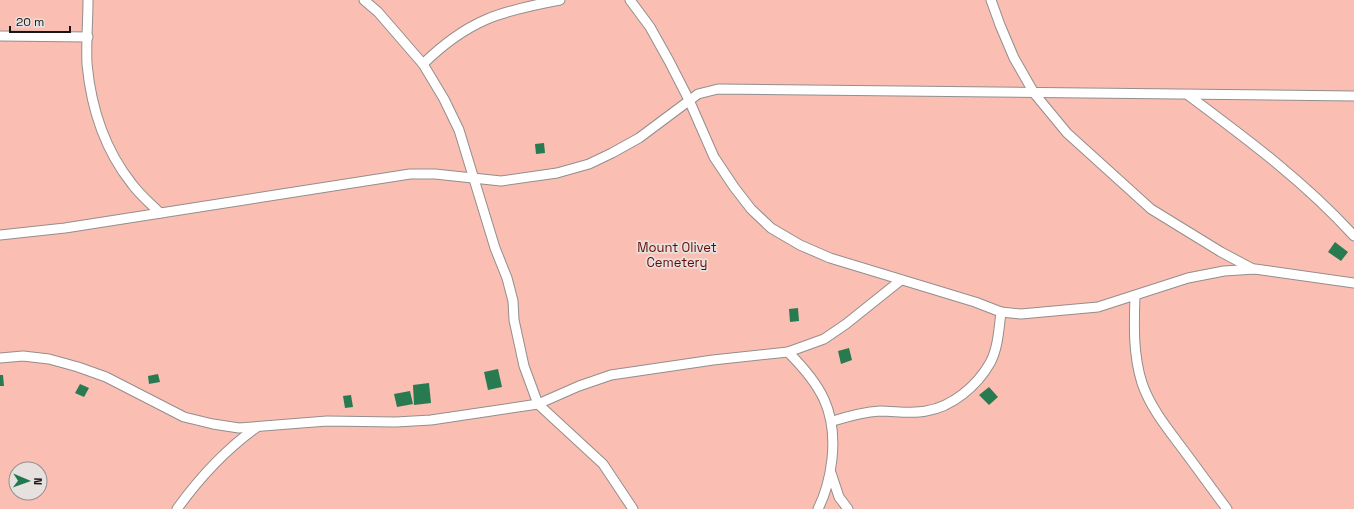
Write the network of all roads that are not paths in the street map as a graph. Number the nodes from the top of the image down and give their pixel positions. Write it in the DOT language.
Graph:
graph roads {
  1 [pos="88,0"];
  2 [pos="364,0"];
  3 [pos="560,0"];
  4 [pos="628,0"];
  5 [pos="991,0"];
  6 [pos="0,36"];
  7 [pos="88,37"];
  8 [pos="423,64"];
  9 [pos="1034,93"];
  10 [pos="1188,95"];
  11 [pos="1354,96"];
  12 [pos="689,100"];
  13 [pos="474,177"];
  14 [pos="160,213"];
  15 [pos="1,236"];
  16 [pos="1354,236"];
  17 [pos="1255,269"];
  18 [pos="901,280"];
  19 [pos="1354,283"];
  20 [pos="1135,296"];
  21 [pos="1001,312"];
  22 [pos="788,352"];
  23 [pos="0,358"];
  24 [pos="538,404"];
  25 [pos="833,421"];
  26 [pos="257,427"];
  27 [pos="831,473"];
  28 [pos="177,509"];
  29 [pos="633,509"];
  30 [pos="818,509"];
  31 [pos="848,509"];
  32 [pos="1227,509"];
  1 -- 7 [label="lane"];
  2 -- 8 [label="lane"];
  3 -- 8 [label="lane"];
  4 -- 12 [label="lane"];
  5 -- 9 [label="lane"];
  6 -- 7 [label="lane"];
  7 -- 14 [label="lane"];
  8 -- 13 [label="lane"];
  9 -- 10 [label="lane"];
  9 -- 12 [label="lane"];
  9 -- 17 [label="lane"];
  10 -- 11 [label="lane"];
  10 -- 16 [label="lane"];
  12 -- 13 [label="lane"];
  12 -- 18 [label="lane"];
  13 -- 14 [label="lane"];
  13 -- 24 [label="lane"];
  14 -- 15 [label="lane"];
  17 -- 19 [label="lane"];
  17 -- 20 [label="lane"];
  18 -- 21 [label="lane"];
  18 -- 22 [label="lane"];
  20 -- 21 [label="lane"];
  20 -- 32 [label="lane"];
  21 -- 25 [label="lane"];
  22 -- 24 [label="lane"];
  22 -- 25 [label="lane"];
  23 -- 26 [label="lane"];
  24 -- 26 [label="lane"];
  24 -- 29 [label="lane"];
  25 -- 27 [label="lane"];
  26 -- 28 [label="lane"];
  27 -- 30 [label="lane"];
  27 -- 31 [label="lane"];
}
